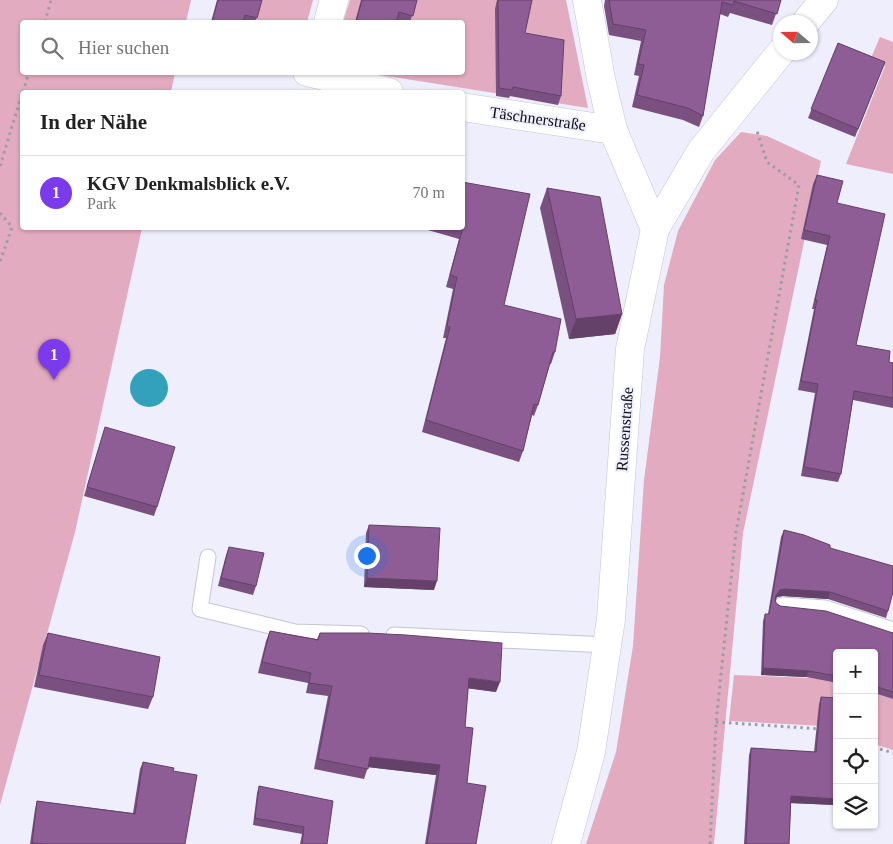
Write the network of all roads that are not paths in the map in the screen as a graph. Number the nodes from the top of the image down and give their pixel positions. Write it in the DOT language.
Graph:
graph roads {
  1 [pos="334,0"];
  2 [pos="587,0"];
  3 [pos="824,0"];
  4 [pos="812,15"];
  5 [pos="329,20"];
  6 [pos="775,60"];
  7 [pos="320,75"];
  8 [pos="381,90"];
  9 [pos="465,107"];
  10 [pos="613,130"];
  11 [pos="655,229"];
  12 [pos="208,557"];
  13 [pos="782,605"];
  14 [pos="893,630"];
  15 [pos="607,645"];
  16 [pos="566,844"];
  1 -- 5 [label="street"];
  2 -- 10 [label="street, Täschnerstraße"];
  3 -- 4 [label="street"];
  6 -- 11 [label="street, Russenstraße"];
  7 -- 8 [label="street"];
  9 -- 10 [label="street, Täschnerstraße"];
  10 -- 11 [label="street, Täschnerstraße"];
  11 -- 15 [label="street, Russenstraße"];
  12 -- 15 [label="lane"];
  13 -- 14 [label="lane"];
  15 -- 16 [label="street, Russenstraße"];
}
